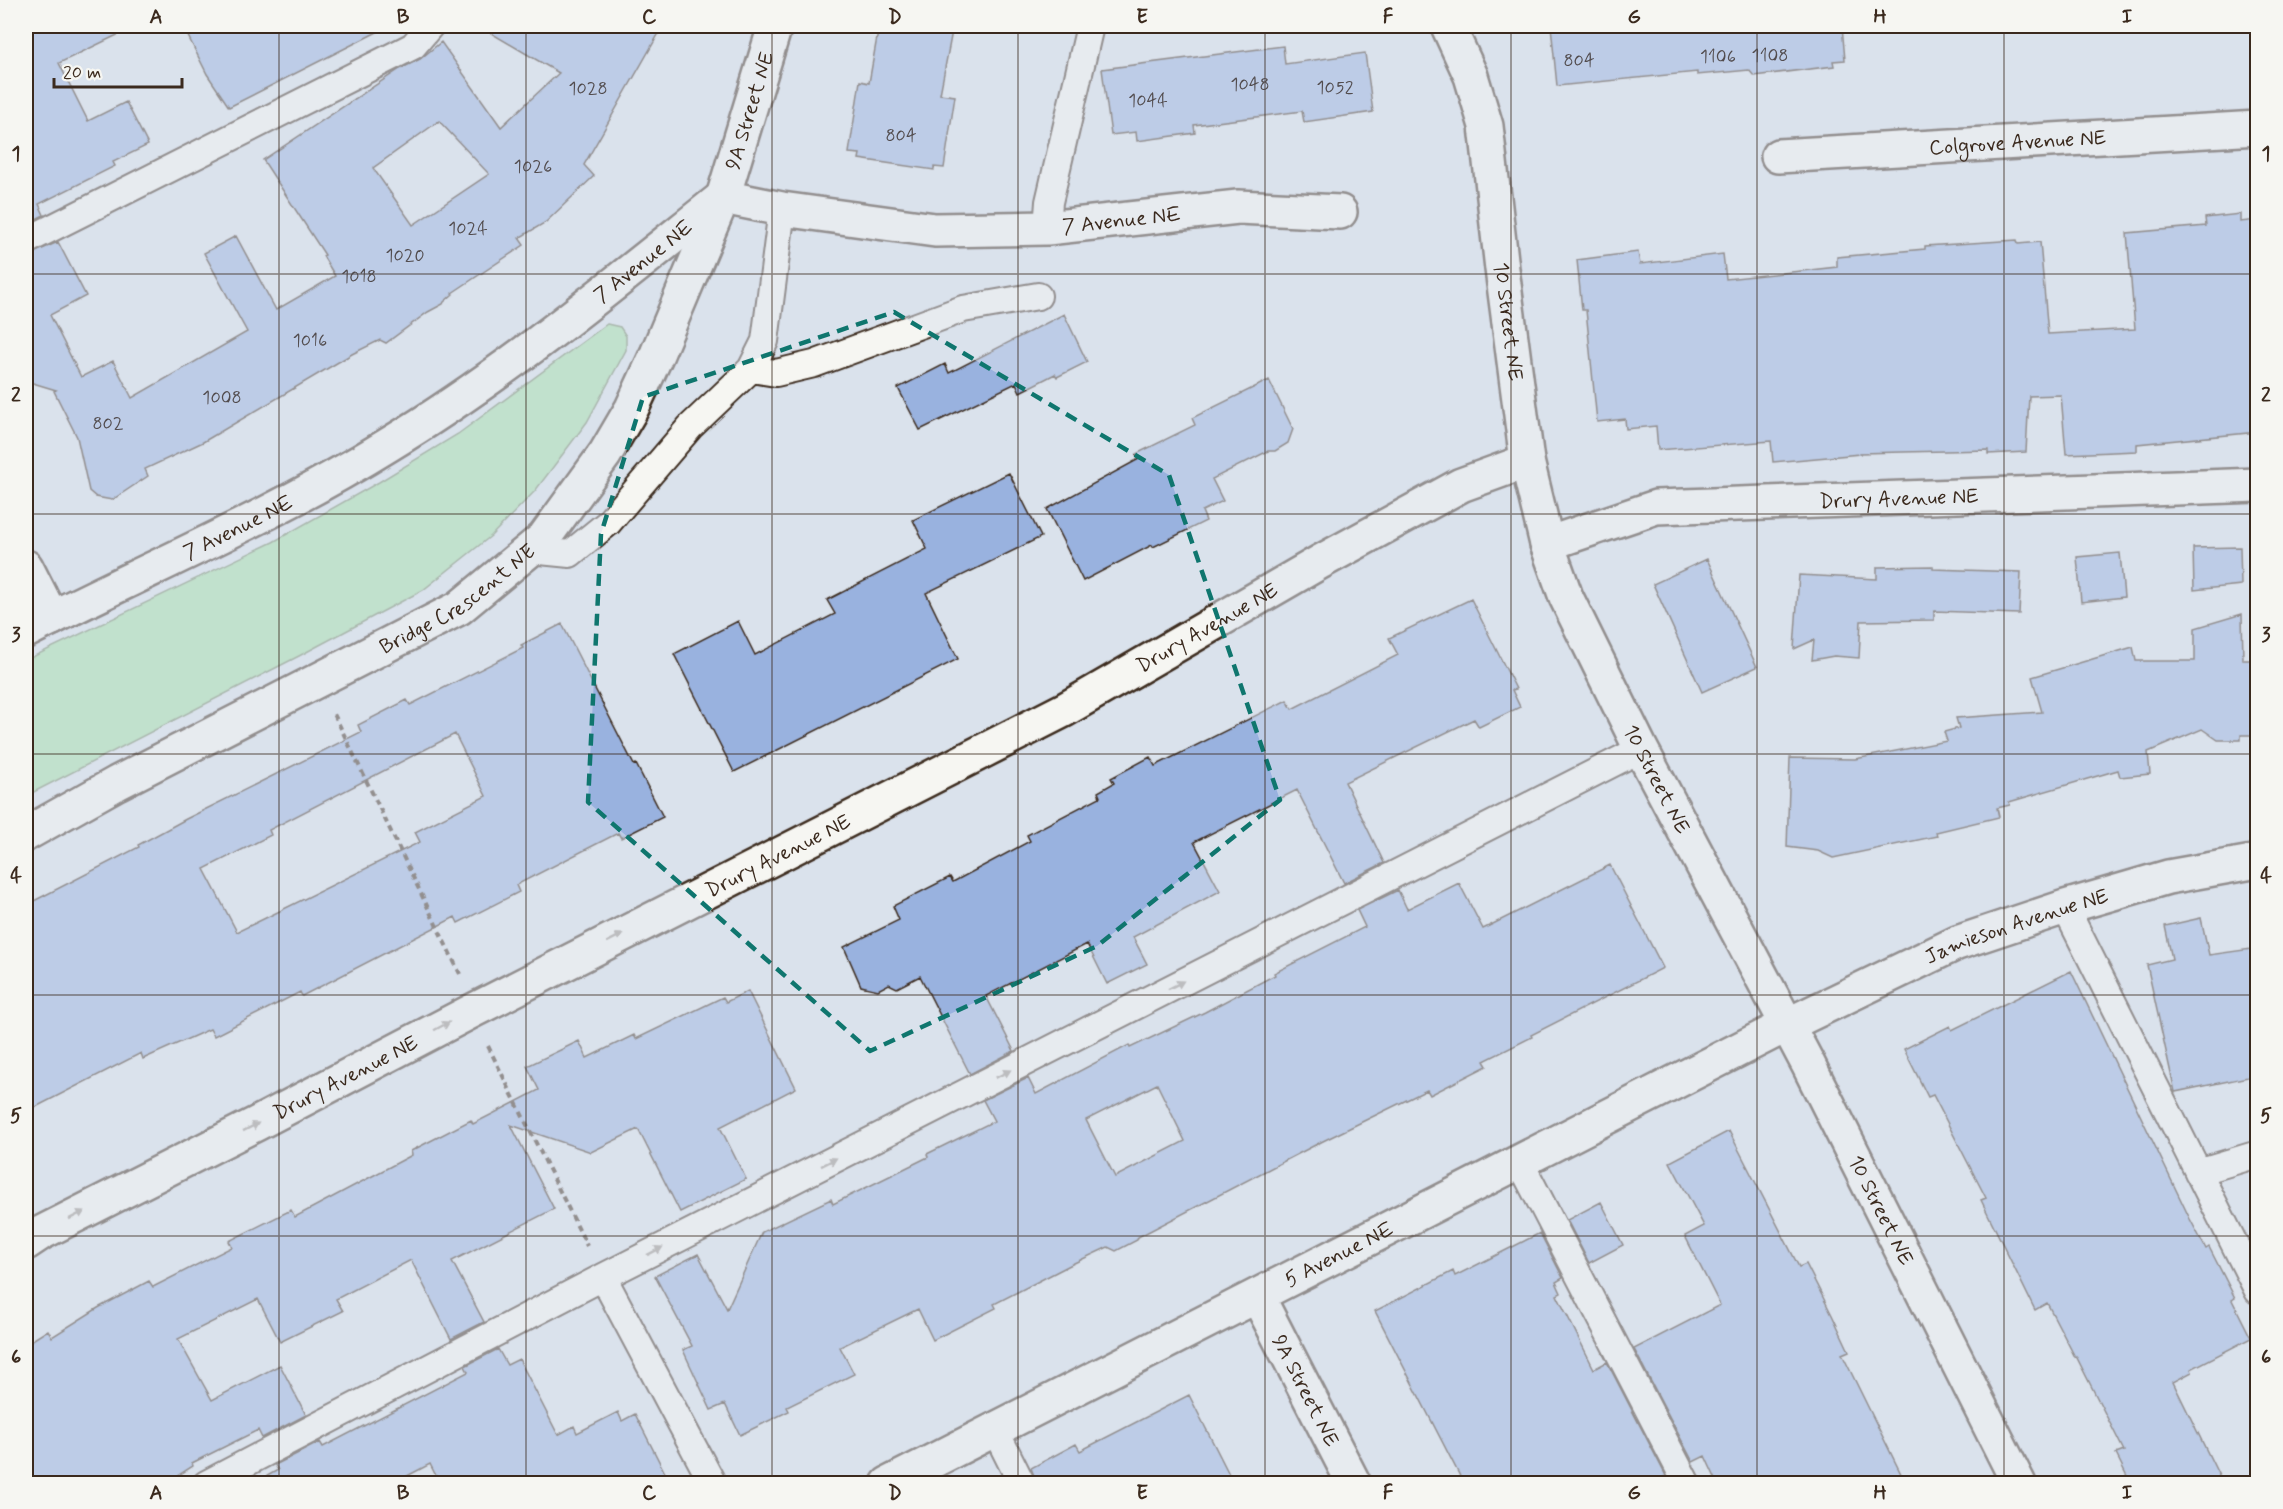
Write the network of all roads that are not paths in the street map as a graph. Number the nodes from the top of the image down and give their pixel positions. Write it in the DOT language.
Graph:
graph roads {
  1 [pos="430,26"];
  2 [pos="775,26"];
  3 [pos="1090,26"];
  4 [pos="1448,26"];
  5 [pos="2258,128"];
  6 [pos="1778,156"];
  7 [pos="723,197"];
  8 [pos="782,209"];
  9 [pos="1340,212"];
  10 [pos="1047,228"];
  11 [pos="26,241"];
  12 [pos="1038,296"];
  13 [pos="751,369"];
  14 [pos="1527,461"];
  15 [pos="2258,485"];
  16 [pos="1547,544"];
  17 [pos="530,549"];
  18 [pos="26,567"];
  19 [pos="38,624"];
  20 [pos="1641,749"];
  21 [pos="26,834"];
  22 [pos="2258,861"];
  23 [pos="2065,908"];
  24 [pos="1788,1025"];
  25 [pos="2258,1154"];
  26 [pos="1520,1162"];
  27 [pos="2198,1172"];
  28 [pos="26,1243"];
  29 [pos="603,1277"];
  30 [pos="2258,1292"];
  31 [pos="1258,1297"];
  32 [pos="994,1428"];
  33 [pos="206,1484"];
  34 [pos="713,1484"];
  35 [pos="888,1484"];
  36 [pos="1022,1484"];
  37 [pos="1354,1484"];
  38 [pos="1686,1484"];
  39 [pos="2019,1484"];
  1 -- 11 [label="lane"];
  2 -- 7 [label="street, 9A Street NE"];
  3 -- 10 [label="lane"];
  4 -- 14 [label="street, 10 Street NE"];
  5 -- 6 [label="street, Colgrove Avenue NE"];
  7 -- 8 [label="street, 7 Avenue NE"];
  7 -- 17 [label="street, Bridge Crescent NE"];
  7 -- 19 [label="street, 7 Avenue NE"];
  8 -- 10 [label="street, 7 Avenue NE"];
  8 -- 13 [label="lane"];
  9 -- 10 [label="street, 7 Avenue NE"];
  12 -- 13 [label="lane"];
  13 -- 17 [label="lane"];
  14 -- 16 [label="street, 10 Street NE"];
  28 -- 14 [label="street, Drury Avenue NE, one-way"];
  15 -- 16 [label="street, Drury Avenue NE"];
  16 -- 20 [label="street, 10 Street NE"];
  17 -- 21 [label="street, Bridge Crescent NE"];
  18 -- 19 [label="street"];
  20 -- 24 [label="street, 10 Street NE"];
  29 -- 20 [label="lane, one-way"];
  22 -- 23 [label="street, Jamieson Avenue NE"];
  23 -- 24 [label="street, Jamieson Avenue NE"];
  23 -- 27 [label="lane"];
  24 -- 26 [label="street, 5 Avenue NE"];
  24 -- 39 [label="street, 10 Street NE"];
  25 -- 27 [label="lane"];
  26 -- 31 [label="street, 5 Avenue NE"];
  26 -- 38 [label="lane"];
  27 -- 30 [label="lane"];
  29 -- 33 [label="lane"];
  29 -- 34 [label="lane"];
  31 -- 32 [label="street, 5 Avenue NE"];
  31 -- 37 [label="street, 9A Street NE"];
  32 -- 35 [label="street, 5 Avenue NE"];
  32 -- 36 [label="lane"];
}
